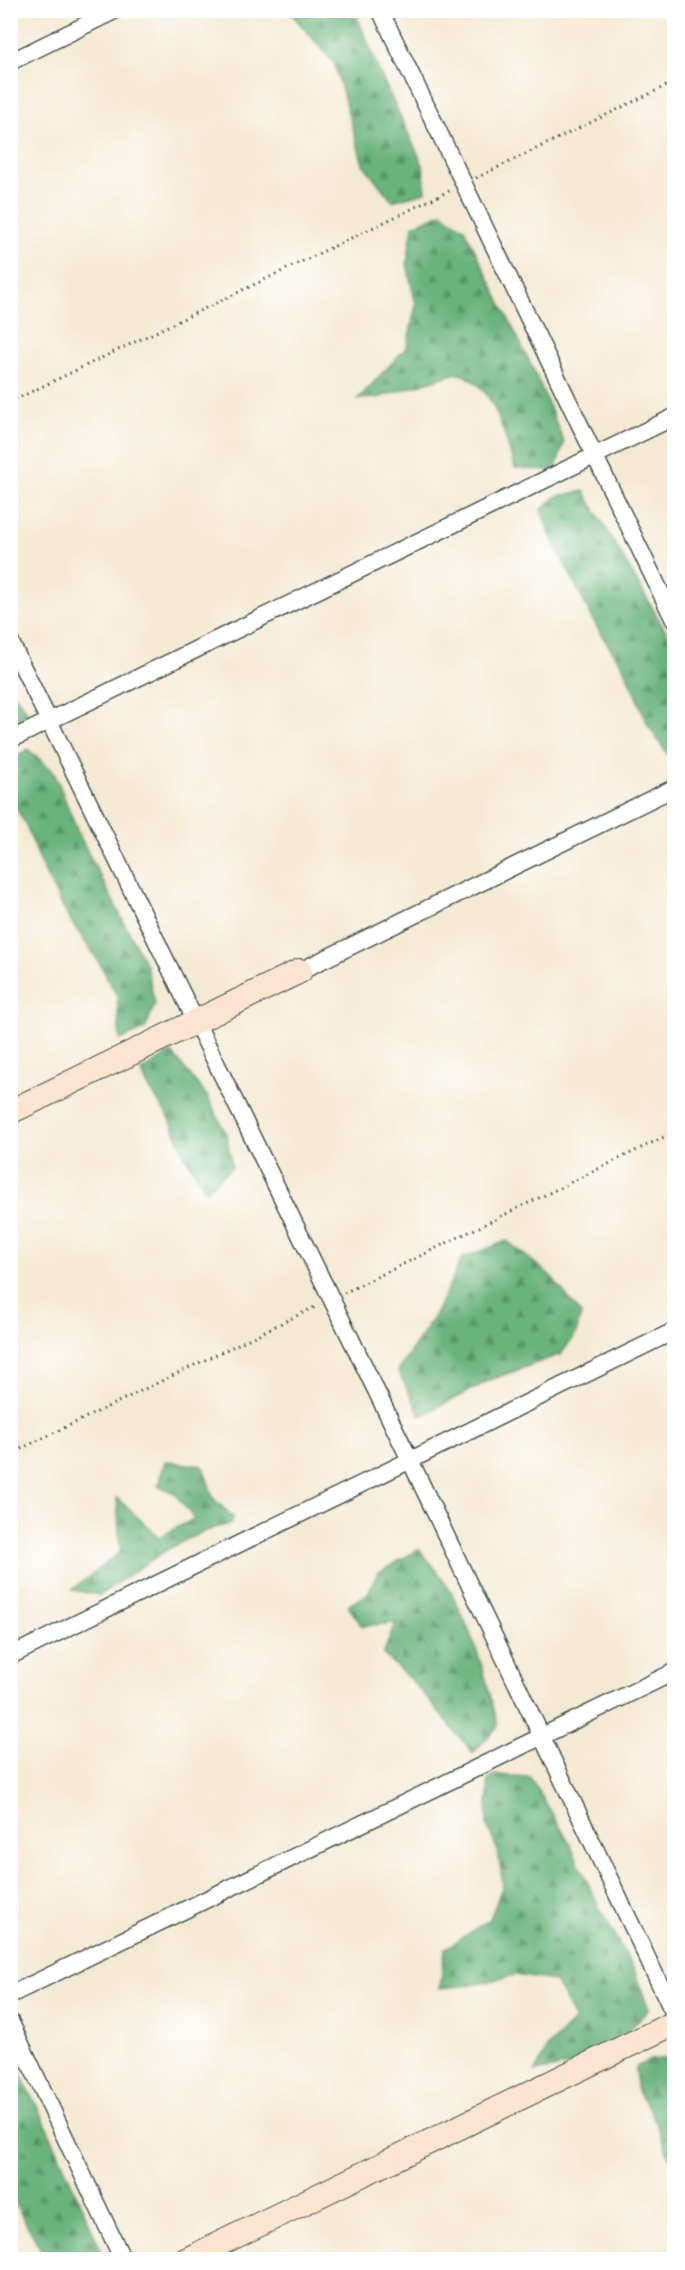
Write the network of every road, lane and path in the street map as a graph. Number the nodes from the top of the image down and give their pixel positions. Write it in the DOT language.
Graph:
graph roads {
  1 [pos="116,10"];
  2 [pos="380,10"];
  3 [pos="10,62"];
  4 [pos="675,82"];
  5 [pos="464,184"];
  6 [pos="10,402"];
  7 [pos="675,417"];
  8 [pos="595,456"];
  9 [pos="675,620"];
  10 [pos="10,641"];
  11 [pos="50,721"];
  12 [pos="10,740"];
  13 [pos="675,788"];
  14 [pos="300,971"];
  15 [pos="195,1023"];
  16 [pos="10,1112"];
  17 [pos="675,1331"];
  18 [pos="411,1460"];
  19 [pos="10,1656"];
  20 [pos="675,1672"];
  21 [pos="541,1737"];
  22 [pos="10,1995"];
  23 [pos="675,2014"];
  24 [pos="10,2021"];
  25 [pos="675,2023"];
  26 [pos="123,2259"];
  27 [pos="186,2259"];
  1 -- 3 [label="street"];
  2 -- 5 [label="street"];
  4 -- 5 [label="path"];
  5 -- 6 [label="path"];
  5 -- 8 [label="street"];
  7 -- 8 [label="street"];
  8 -- 9 [label="street"];
  8 -- 11 [label="street"];
  10 -- 11 [label="street"];
  11 -- 12 [label="street"];
  11 -- 15 [label="street"];
  13 -- 14 [label="street"];
  14 -- 15 [label="street"];
  15 -- 16 [label="street"];
  15 -- 18 [label="street"];
  17 -- 18 [label="street"];
  18 -- 19 [label="street"];
  18 -- 21 [label="street"];
  20 -- 21 [label="street"];
  21 -- 22 [label="street"];
  21 -- 23 [label="street"];
  24 -- 26 [label="street"];
  25 -- 27 [label="street"];
}
